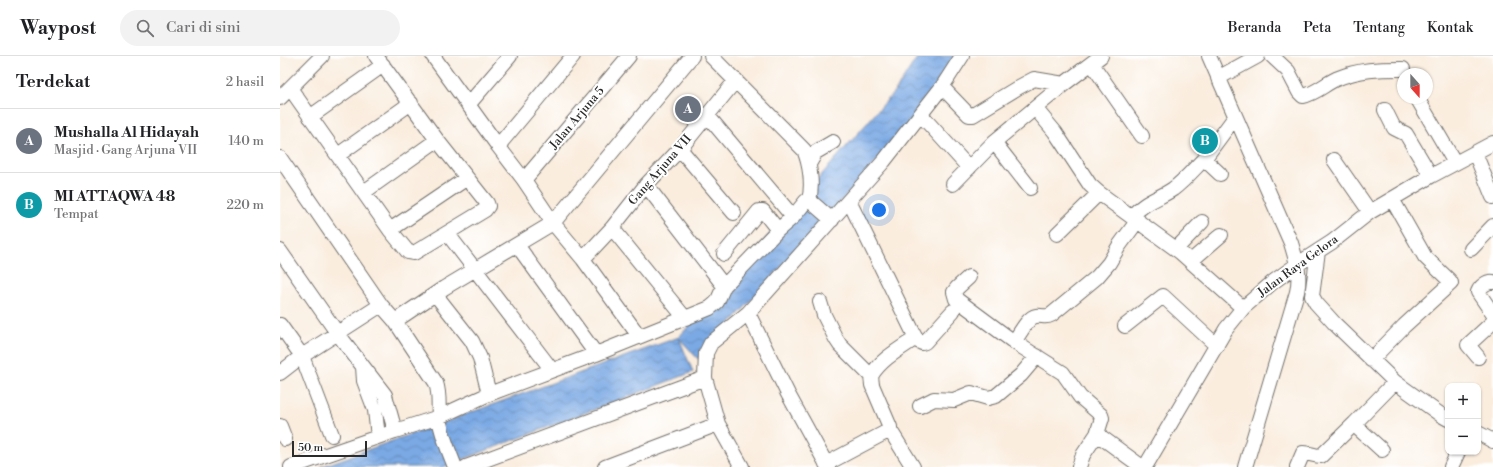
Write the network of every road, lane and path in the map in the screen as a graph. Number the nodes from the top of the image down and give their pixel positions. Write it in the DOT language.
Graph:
graph roads {
  1 [pos="322,56"];
  2 [pos="510,56"];
  3 [pos="573,56"];
  4 [pos="629,56"];
  5 [pos="692,56"];
  6 [pos="711,56"];
  7 [pos="962,56"];
  8 [pos="1209,56"];
  9 [pos="1258,56"];
  10 [pos="1272,56"];
  11 [pos="441,59"];
  12 [pos="379,60"];
  13 [pos="1097,60"];
  14 [pos="1403,66"];
  15 [pos="1218,78"];
  16 [pos="736,80"];
  17 [pos="1064,84"];
  18 [pos="942,87"];
  19 [pos="285,93"];
  20 [pos="411,103"];
  21 [pos="1421,104"];
  22 [pos="468,105"];
  23 [pos="1035,108"];
  24 [pos="1385,110"];
  25 [pos="920,114"];
  26 [pos="707,115"];
  27 [pos="310,117"];
  28 [pos="1235,117"];
  29 [pos="1142,136"];
  30 [pos="437,140"];
  31 [pos="833,142"];
  32 [pos="994,142"];
  33 [pos="1493,143"];
  34 [pos="498,146"];
  35 [pos="680,149"];
  36 [pos="1475,153"];
  37 [pos="338,155"];
  38 [pos="280,158"];
  39 [pos="1204,159"];
  40 [pos="1334,160"];
  41 [pos="1455,163"];
  42 [pos="809,164"];
  43 [pos="969,168"];
  44 [pos="1220,174"];
  45 [pos="1431,176"];
  46 [pos="467,178"];
  47 [pos="524,180"];
  48 [pos="953,184"];
  49 [pos="646,185"];
  50 [pos="1030,188"];
  51 [pos="364,192"];
  52 [pos="1099,192"];
  53 [pos="1493,197"];
  54 [pos="1392,199"];
  55 [pos="849,201"];
  56 [pos="821,210"];
  57 [pos="1370,212"];
  58 [pos="734,213"];
  59 [pos="793,217"];
  60 [pos="1135,218"];
  61 [pos="1202,222"];
  62 [pos="553,223"];
  63 [pos="1493,226"];
  64 [pos="612,228"];
  65 [pos="390,230"];
  66 [pos="778,230"];
  67 [pos="447,233"];
  68 [pos="1057,234"];
  69 [pos="1221,235"];
  70 [pos="517,245"];
  71 [pos="1176,249"];
  72 [pos="1471,250"];
  73 [pos="280,251"];
  74 [pos="1318,251"];
  75 [pos="724,254"];
  76 [pos="583,259"];
  77 [pos="1191,261"];
  78 [pos="1298,264"];
  79 [pos="476,270"];
  80 [pos="968,277"];
  81 [pos="1493,282"];
  82 [pos="724,286"];
  83 [pos="435,294"];
  84 [pos="820,302"];
  85 [pos="381,305"];
  86 [pos="1243,308"];
  87 [pos="953,312"];
  88 [pos="748,313"];
  89 [pos="1493,314"];
  90 [pos="685,318"];
  91 [pos="395,321"];
  92 [pos="1493,322"];
  93 [pos="280,325"];
  94 [pos="1125,326"];
  95 [pos="338,334"];
  96 [pos="639,336"];
  97 [pos="916,338"];
  98 [pos="1014,342"];
  99 [pos="1217,346"];
  100 [pos="596,354"];
  101 [pos="302,356"];
  102 [pos="1037,356"];
  103 [pos="1478,357"];
  104 [pos="1371,360"];
  105 [pos="363,366"];
  106 [pos="552,370"];
  107 [pos="280,373"];
  108 [pos="871,376"];
  109 [pos="704,378"];
  110 [pos="1395,382"];
  111 [pos="488,394"];
  112 [pos="920,406"];
  113 [pos="439,417"];
  114 [pos="1445,417"];
  115 [pos="1355,423"];
  116 [pos="718,424"];
  117 [pos="280,426"];
  118 [pos="890,430"];
  119 [pos="395,431"];
  120 [pos="1097,434"];
  121 [pos="1481,435"];
  122 [pos="332,436"];
  123 [pos="378,437"];
  124 [pos="285,439"];
  125 [pos="1493,441"];
  126 [pos="1382,450"];
  127 [pos="1457,455"];
  128 [pos="739,466"];
  129 [pos="827,466"];
  130 [pos="291,467"];
  131 [pos="455,467"];
  132 [pos="466,467"];
  133 [pos="604,467"];
  134 [pos="913,467"];
  135 [pos="1079,467"];
  136 [pos="1142,467"];
  137 [pos="1145,467"];
  138 [pos="1245,467"];
  139 [pos="1297,467"];
  140 [pos="1451,467"];
  1 -- 19 [label="street"];
  2 -- 22 [label="street"];
  3 -- 34 [label="street"];
  4 -- 47 [label="street, Jalan Arjuna 5"];
  5 -- 62 [label="street"];
  6 -- 16 [label="street"];
  7 -- 18 [label="street"];
  8 -- 15 [label="street"];
  9 -- 15 [label="street"];
  10 -- 14 [label="street"];
  11 -- 22 [label="street"];
  12 -- 20 [label="street"];
  12 -- 27 [label="street"];
  13 -- 17 [label="street"];
  13 -- 29 [label="street"];
  15 -- 28 [label="street"];
  16 -- 26 [label="street, Gang Arjuna VII"];
  16 -- 42 [label="street"];
  17 -- 18 [label="street"];
  17 -- 23 [label="street"];
  18 -- 25 [label="street"];
  19 -- 27 [label="street"];
  20 -- 30 [label="street"];
  20 -- 37 [label="street"];
  21 -- 41 [label="street"];
  22 -- 34 [label="street"];
  23 -- 32 [label="street"];
  23 -- 52 [label="street"];
  24 -- 45 [label="street"];
  25 -- 43 [label="street"];
  25 -- 55 [label="street"];
  26 -- 35 [label="street, Gang Arjuna VII"];
  26 -- 59 [label="street"];
  27 -- 37 [label="street"];
  28 -- 39 [label="street"];
  28 -- 78 [label="street"];
  30 -- 46 [label="street"];
  30 -- 51 [label="street"];
  31 -- 42 [label="street"];
  32 -- 43 [label="street"];
  32 -- 50 [label="street"];
  33 -- 36 [label="street, Jalan Raya Gelora"];
  34 -- 47 [label="street"];
  35 -- 49 [label="street, Gang Arjuna VII"];
  35 -- 58 [label="street"];
  36 -- 41 [label="street, Jalan Raya Gelora"];
  36 -- 53 [label="street"];
  37 -- 51 [label="street"];
  38 -- 85 [label="street"];
  39 -- 44 [label="street"];
  39 -- 60 [label="street"];
  40 -- 57 [label="street"];
  41 -- 45 [label="street, Jalan Raya Gelora"];
  42 -- 56 [label="street"];
  43 -- 48 [label="street"];
  45 -- 54 [label="street, Jalan Raya Gelora"];
  46 -- 65 [label="street"];
  46 -- 67 [label="street"];
  47 -- 62 [label="street"];
  49 -- 64 [label="street, Gang Arjuna VII"];
  49 -- 82 [label="street"];
  51 -- 65 [label="street"];
  52 -- 60 [label="street"];
  52 -- 68 [label="street"];
  54 -- 57 [label="street, Jalan Raya Gelora"];
  54 -- 104 [label="street"];
  55 -- 56 [label="street"];
  55 -- 97 [label="street"];
  56 -- 59 [label="street"];
  56 -- 88 [label="street"];
  57 -- 74 [label="street, Jalan Raya Gelora"];
  59 -- 66 [label="street"];
  60 -- 71 [label="street"];
  60 -- 98 [label="street"];
  61 -- 71 [label="street"];
  62 -- 70 [label="street"];
  62 -- 76 [label="street"];
  63 -- 72 [label="street"];
  64 -- 76 [label="street, Gang Arjuna VII"];
  64 -- 90 [label="street"];
  65 -- 67 [label="street"];
  66 -- 75 [label="street"];
  66 -- 82 [label="street"];
  67 -- 79 [label="street"];
  69 -- 77 [label="street"];
  70 -- 79 [label="street"];
  70 -- 100 [label="street"];
  71 -- 77 [label="street"];
  73 -- 95 [label="street"];
  74 -- 78 [label="street, Jalan Raya Gelora"];
  74 -- 104 [label="street"];
  76 -- 96 [label="street"];
  77 -- 86 [label="street"];
  78 -- 86 [label="street, Jalan Raya Gelora"];
  78 -- 138 [label="street"];
  79 -- 83 [label="street"];
  79 -- 106 [label="street"];
  80 -- 98 [label="street"];
  81 -- 89 [label="street"];
  82 -- 90 [label="street"];
  83 -- 91 [label="street"];
  83 -- 111 [label="street"];
  84 -- 108 [label="street"];
  85 -- 91 [label="street"];
  85 -- 95 [label="street"];
  86 -- 99 [label="street, Jalan Raya Gelora"];
  87 -- 97 [label="street"];
  88 -- 109 [label="street"];
  88 -- 129 [label="street"];
  90 -- 96 [label="street"];
  91 -- 113 [label="street"];
  92 -- 103 [label="street"];
  93 -- 101 [label="street"];
  94 -- 99 [label="street"];
  95 -- 101 [label="street"];
  95 -- 105 [label="street"];
  96 -- 100 [label="street"];
  97 -- 108 [label="street"];
  98 -- 102 [label="street"];
  99 -- 137 [label="street, Jalan Raya Gelora"];
  100 -- 106 [label="street"];
  101 -- 107 [label="street"];
  101 -- 122 [label="street"];
  102 -- 112 [label="street"];
  102 -- 120 [label="street"];
  104 -- 110 [label="street"];
  105 -- 119 [label="street"];
  105 -- 123 [label="street"];
  106 -- 111 [label="street"];
  108 -- 118 [label="street"];
  109 -- 116 [label="street"];
  109 -- 132 [label="street"];
  110 -- 114 [label="street"];
  110 -- 115 [label="street"];
  111 -- 113 [label="street"];
  113 -- 119 [label="street"];
  113 -- 131 [label="street"];
  115 -- 126 [label="street"];
  115 -- 139 [label="street"];
  116 -- 128 [label="street"];
  116 -- 133 [label="street"];
  117 -- 124 [label="street"];
  118 -- 129 [label="street"];
  118 -- 134 [label="street"];
  119 -- 123 [label="street"];
  120 -- 135 [label="street"];
  120 -- 136 [label="street"];
  121 -- 125 [label="street"];
  123 -- 130 [label="street"];
  127 -- 140 [label="street"];
}
